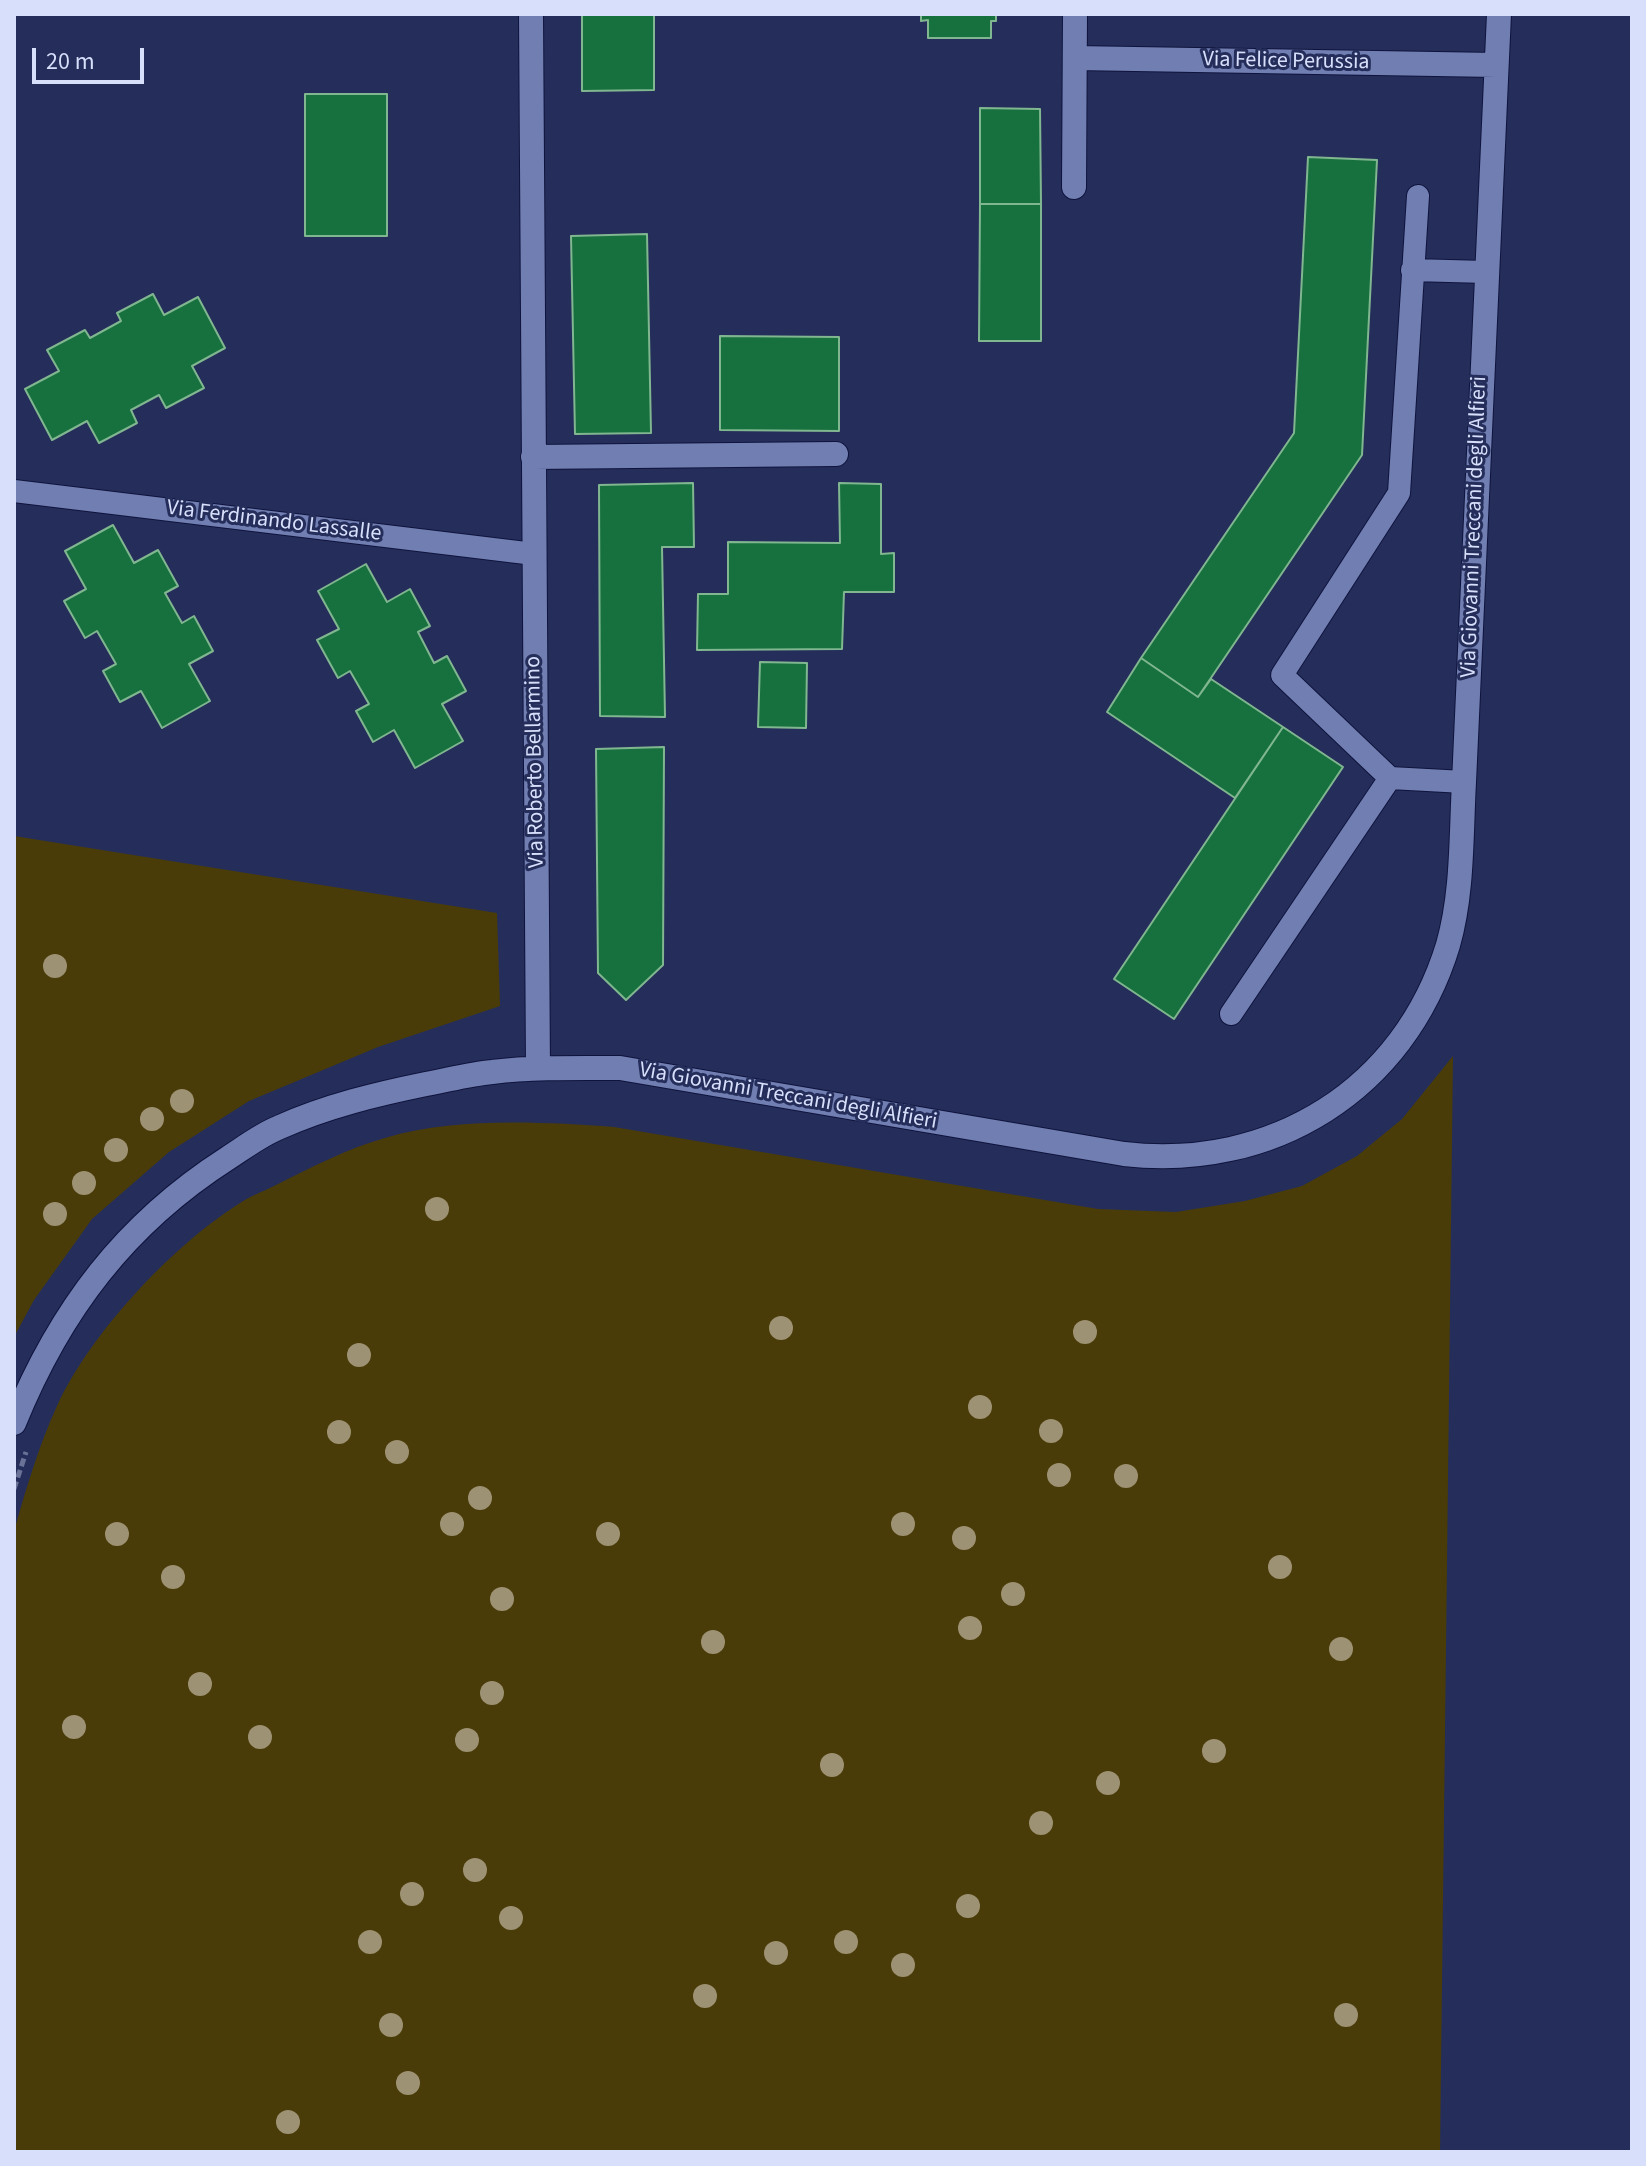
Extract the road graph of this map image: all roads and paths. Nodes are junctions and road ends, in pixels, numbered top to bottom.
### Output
1 (531, 14) edge
2 (1075, 14) edge
3 (1499, 14) edge
4 (1075, 58) junction
5 (1496, 65) junction
6 (1074, 187) dead end
7 (1418, 196) dead end
8 (1412, 270) junction
9 (1486, 272) junction
10 (836, 454) dead end
11 (533, 457) junction
12 (14, 491) edge
13 (534, 554) junction
14 (1390, 778) junction
15 (1464, 782) junction
16 (1231, 1014) dead end
17 (538, 1068) junction
18 (14, 1423) edge
19 (29, 1444) dead end
20 (14, 1489) edge

1 - 11 street, Via Roberto Bellarmino
2 - 4 street
3 - 5 street, Via Giovanni Treccani degli Alfieri
4 - 5 street, Via Felice Perussia
4 - 6 street
5 - 9 street, Via Giovanni Treccani degli Alfieri
7 - 8 lane
8 - 9 lane
8 - 14 lane
9 - 15 street, Via Giovanni Treccani degli Alfieri
10 - 11 street
11 - 13 street, Via Roberto Bellarmino
12 - 13 lane, Via Ferdinando Lassalle
13 - 17 street, Via Roberto Bellarmino
14 - 15 lane
14 - 16 lane
15 - 17 street, Via Giovanni Treccani degli Alfieri
17 - 18 street, Via Giovanni Treccani degli Alfieri
19 - 20 path

